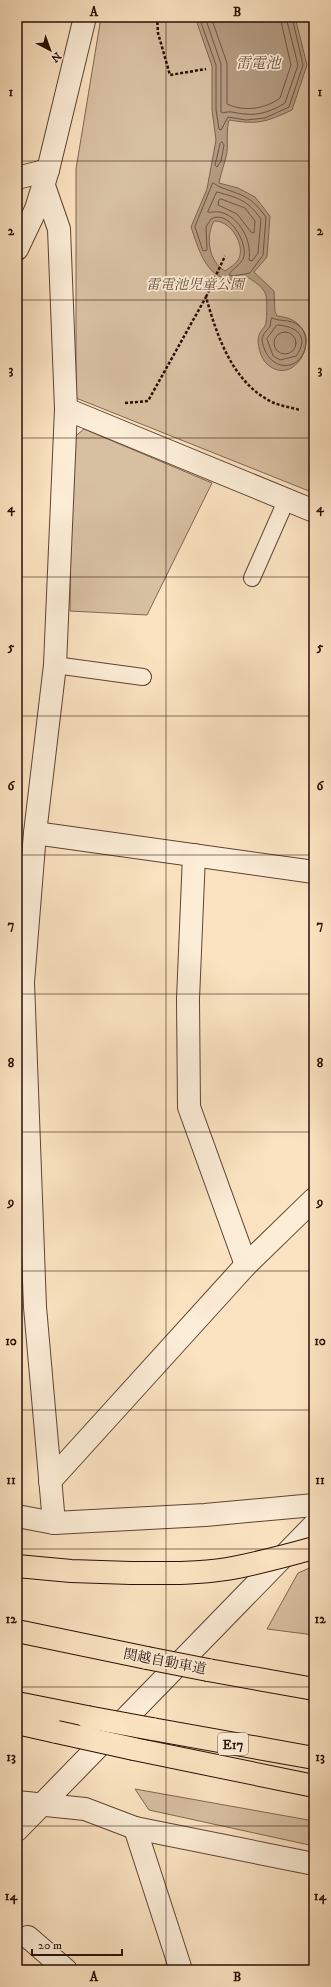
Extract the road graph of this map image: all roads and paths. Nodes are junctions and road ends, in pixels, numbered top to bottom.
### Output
1 (85, 17) edge
2 (157, 17) edge
3 (310, 17) edge
4 (314, 30) edge
5 (206, 69) dead end
6 (45, 177) junction
7 (17, 178) edge
8 (17, 249) edge
9 (225, 256) dead end
10 (206, 297) junction
11 (66, 409) junction
12 (300, 410) dead end
13 (102, 424) junction
14 (286, 501) junction
15 (314, 511) edge
16 (252, 578) dead end
17 (55, 665) junction
18 (143, 677) dead end
19 (35, 833) junction
20 (194, 855) junction
21 (314, 872) edge
22 (23, 1133) edge
23 (314, 1199) edge
24 (246, 1265) junction
25 (17, 1293) edge
26 (35, 1307) junction
27 (50, 1481) junction
28 (314, 1505) edge
29 (17, 1516) edge
30 (54, 1523) junction
31 (314, 1525) edge
32 (314, 1548) edge
33 (17, 1566) edge
34 (17, 1631) edge
35 (314, 1689) edge
36 (17, 1703) edge
37 (17, 1723) edge
38 (314, 1758) edge
39 (314, 1786) edge
40 (17, 1802) edge
41 (42, 1805) junction
42 (135, 1828) junction
43 (17, 1830) edge
44 (314, 1864) edge
45 (28, 1937) dead end
46 (66, 1970) edge
47 (181, 1970) edge

1 - 6 street
2 - 5 path
3 - 4 path
6 - 7 street
6 - 8 street
6 - 11 street
9 - 10 path
10 - 12 path
10 - 13 path
11 - 13 street
11 - 17 street
13 - 14 street
14 - 15 street
14 - 16 lane
17 - 18 lane
17 - 19 street
19 - 20 street
19 - 22 street
20 - 21 street
20 - 24 street
22 - 26 street
23 - 24 street
24 - 27 street
25 - 26 street
26 - 27 street
27 - 30 street
28 - 30 street
29 - 30 street
31 - 41 street
32 - 33 highway, bridge
34 - 35 highway, 関越自動車道, bridge
36 - 38 highway, E17, bridge
37 - 39 highway, bridge
40 - 41 street
41 - 42 street
41 - 43 street
42 - 44 street
42 - 47 street
45 - 46 street

